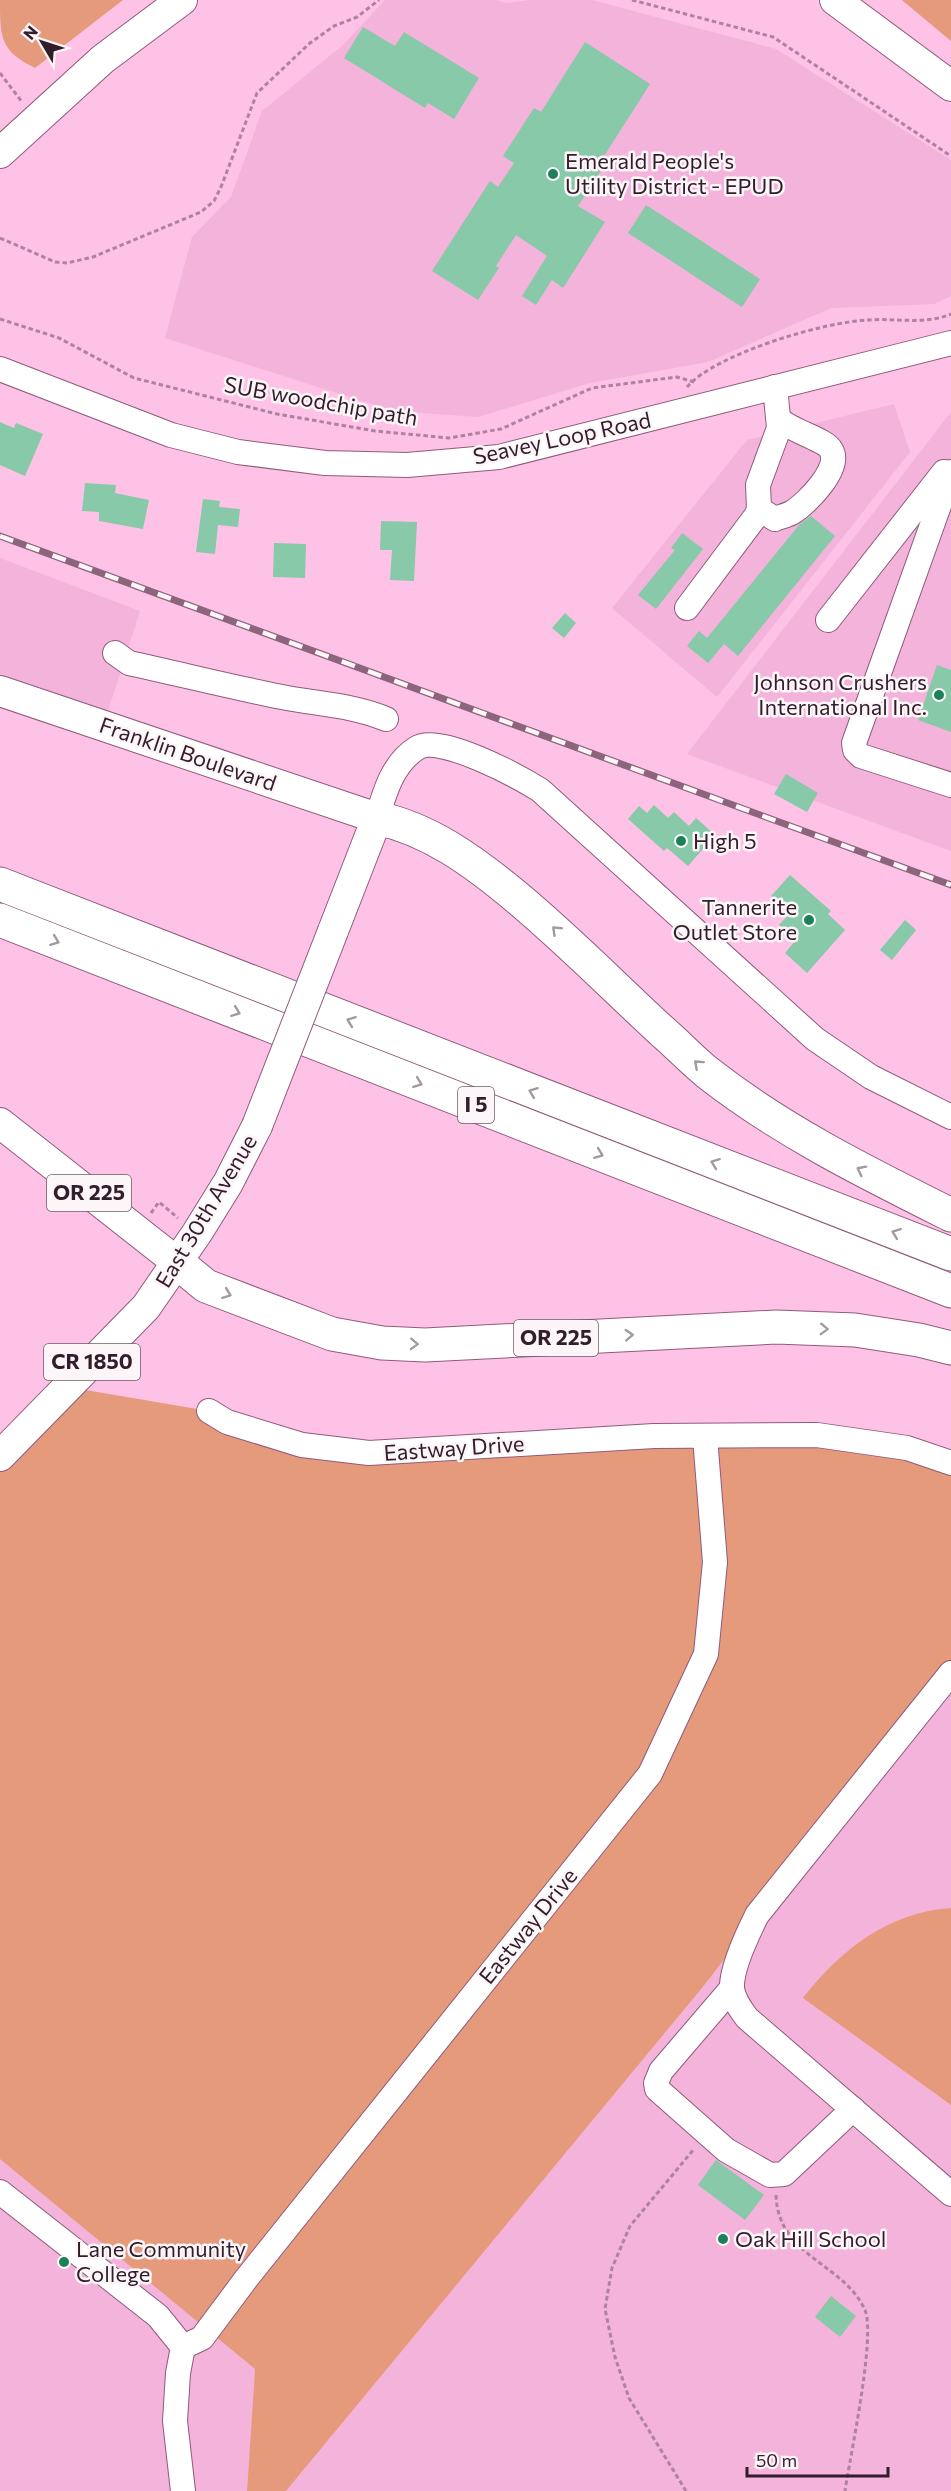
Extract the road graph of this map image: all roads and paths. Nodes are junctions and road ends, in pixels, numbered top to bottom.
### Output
1 (182, 0) edge
2 (379, 0) edge
3 (632, 0) edge
4 (835, 0) edge
5 (0, 73) edge
6 (951, 86) edge
7 (36, 121) junction
8 (0, 153) edge
9 (951, 156) edge
10 (0, 237) edge
11 (951, 314) edge
12 (0, 319) edge
13 (951, 343) edge
14 (0, 369) edge
15 (776, 387) junction
16 (780, 420) junction
17 (951, 463) edge
18 (951, 472) edge
19 (759, 509) junction
20 (687, 608) dead end
21 (828, 620) dead end
22 (115, 653) dead end
23 (0, 691) edge
24 (386, 719) dead end
25 (951, 785) edge
26 (377, 818) junction
27 (0, 884) edge
28 (0, 920) edge
29 (951, 1117) edge
30 (0, 1123) edge
31 (951, 1215) edge
32 (951, 1254) edge
33 (178, 1263) junction
34 (951, 1291) edge
35 (951, 1348) edge
36 (209, 1411) dead end
37 (705, 1437) junction
38 (0, 1456) edge
39 (951, 1464) edge
40 (951, 1673) edge
41 (732, 1988) junction
42 (853, 2109) junction
43 (706, 2134) junction
44 (777, 2174) junction
45 (0, 2192) edge
46 (951, 2194) edge
47 (183, 2347) junction
48 (183, 2491) edge
49 (686, 2491) edge
50 (845, 2491) edge

1 - 7 main road
2 - 10 path
3 - 9 path
4 - 6 main road
5 - 7 path
7 - 8 main road
11 - 12 path, SUB woodchip path
13 - 15 street, Seavey Loop Road
14 - 15 street, Seavey Loop Road
15 - 16 street
16 - 19 street
16 - 19 street
17 - 21 street
18 - 25 street
19 - 20 street
22 - 24 street
23 - 26 main road, Franklin Boulevard
26 - 29 street
31 -> 26 highway
26 - 33 main road, East 30th Avenue, bridge
32 -> 27 highway, I 5
28 -> 34 highway, I 5
30 - 33 main road, OR 225
33 -> 35 highway, OR 225
33 - 38 main road, East 30th Avenue / CR 1850
36 - 37 street, Eastway Drive
37 - 39 street, Eastway Drive
37 - 47 street, Eastway Drive
40 - 41 street
41 - 42 street
41 - 43 street
42 - 44 street
42 - 46 street
43 - 44 street
43 - 49 path
44 - 50 path
45 - 47 street
47 - 48 street

